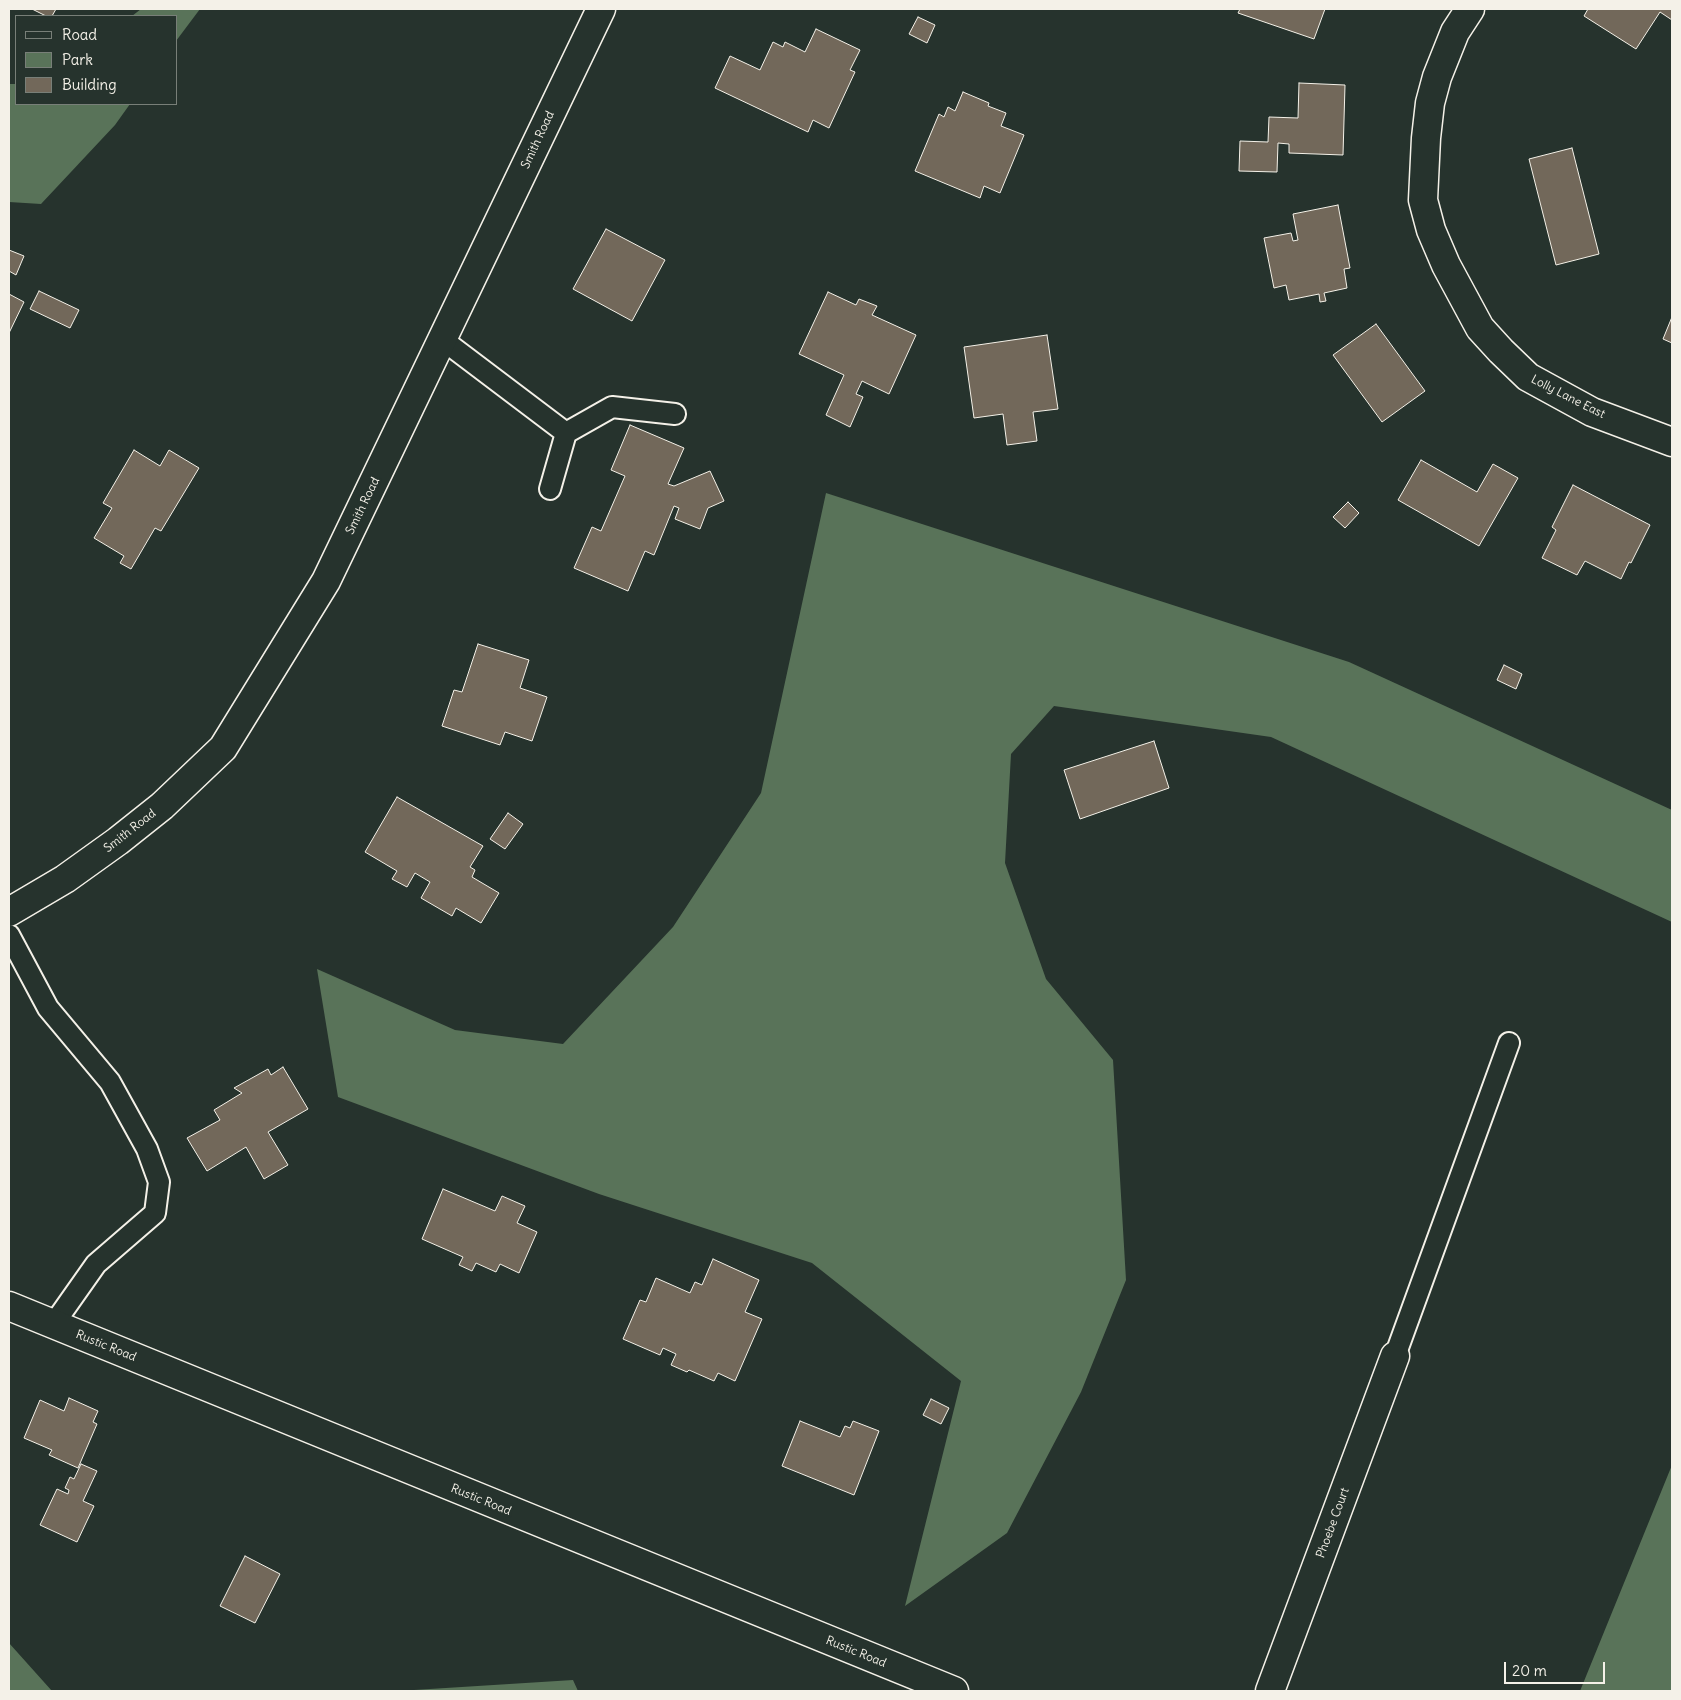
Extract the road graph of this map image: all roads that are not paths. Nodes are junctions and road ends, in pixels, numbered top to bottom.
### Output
1 (601, 9) edge
2 (1470, 9) edge
3 (443, 340) junction
4 (675, 414) dead end
5 (566, 433) junction
6 (1672, 442) edge
7 (550, 489) dead end
8 (9, 912) edge
9 (9, 935) edge
10 (1509, 1043) dead end
11 (9, 1306) edge
12 (53, 1325) junction
13 (1396, 1356) joint
14 (954, 1691) edge
15 (1270, 1691) edge

1 - 3 street, Smith Road
2 - 6 street, Lolly Lane East
3 - 5 lane
3 - 8 street, Smith Road
4 - 5 lane
5 - 7 lane
9 - 12 lane
10 - 13 lane
11 - 12 street, Rustic Road
12 - 14 street, Rustic Road
13 - 15 street, Phoebe Court

